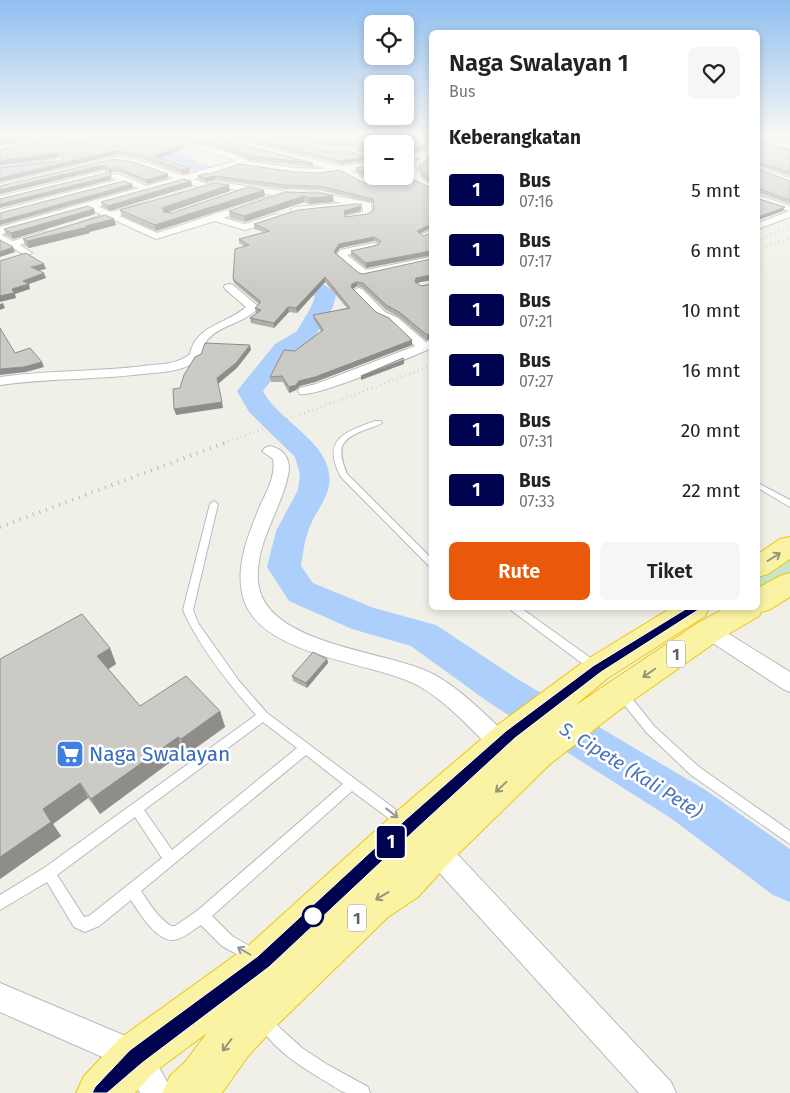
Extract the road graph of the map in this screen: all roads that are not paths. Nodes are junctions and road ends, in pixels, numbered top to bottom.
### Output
1 (43, 187) edge
2 (98, 187) edge
3 (144, 187) edge
4 (157, 187) edge
5 (207, 187) edge
6 (236, 187) edge
7 (150, 189) junction
8 (248, 189) junction
9 (190, 192) edge
10 (302, 193) edge
11 (231, 195) edge
12 (2, 197) edge
13 (334, 198) junction
14 (760, 199) edge
15 (354, 203) junction
16 (151, 205) edge
17 (26, 206) junction
18 (90, 206) junction
19 (790, 209) edge
20 (295, 210) junction
21 (0, 213) edge
22 (790, 214) edge
23 (108, 216) junction
24 (49, 217) junction
25 (178, 218) edge
26 (215, 218) junction
27 (349, 218) edge
28 (195, 224) junction
29 (760, 225) edge
30 (74, 226) edge
31 (0, 231) edge
32 (57, 231) edge
33 (0, 237) edge
34 (12, 244) junction
35 (374, 246) edge
36 (16, 257) edge
37 (429, 260) edge
38 (228, 287) dead end
39 (358, 291) edge
40 (427, 345) edge
41 (0, 381) edge
42 (305, 391) dead end
43 (378, 423) dead end
44 (270, 451) dead end
45 (760, 486) edge
46 (214, 504) dead end
47 (790, 504) edge
48 (790, 546) edge
49 (429, 561) edge
50 (760, 566) edge
51 (790, 583) edge
52 (760, 601) edge
53 (517, 610) edge
54 (740, 610) edge
55 (702, 619) edge
56 (790, 683) edge
57 (602, 686) junction
58 (263, 716) junction
59 (516, 744) junction
60 (305, 748) junction
61 (351, 784) junction
62 (137, 810) junction
63 (422, 837) junction
64 (790, 838) edge
65 (170, 859) junction
66 (49, 873) junction
67 (133, 890) junction
68 (0, 903) edge
69 (202, 916) junction
70 (260, 986) junction
71 (0, 997) edge
72 (136, 1056) junction
73 (199, 1088) edge
74 (101, 1093) edge
75 (157, 1093) edge
76 (362, 1093) edge
77 (660, 1093) edge

1 - 12 street
2 - 17 street
3 - 7 street
4 - 7 street
5 - 9 street
6 - 8 street
7 - 18 street
8 - 11 street
8 - 26 street
10 - 13 street
12 - 17 street
13 - 15 street
13 - 20 street
14 - 19 street
15 - 20 street
15 - 27 street
16 - 23 street
17 - 21 street
17 - 24 street
18 - 23 street
18 - 24 street
20 - 26 street
22 - 29 street
23 - 28 street
23 - 30 street
24 - 31 street
25 - 28 street
26 - 28 street
32 - 34 street
33 - 34 street
34 - 36 street
35 - 37 street
38 - 41 street
39 - 40 street
40 - 42 street
43 - 49 lane
44 - 59 street
45 - 47 lane
46 - 58 lane
50 -> 48 highway
51 - 52 highway
53 - 57 lane
54 - 55 highway, 1
55 - 56 street
55 - 57 highway, 1
57 - 59 highway, 1
57 - 64 lane
58 - 60 lane
58 - 62 lane
59 - 63 highway, 1
60 - 61 lane
60 - 65 lane
61 -> 63 lane
61 - 69 lane
62 - 65 lane
62 - 66 lane
63 - 70 highway, 1
63 - 77 street
65 - 67 lane
66 - 67 lane
66 - 68 lane
67 - 69 lane
70 -> 69 lane
70 - 72 highway, 1
70 -> 73 highway, 1
70 - 76 lane
71 - 72 street
72 - 74 highway, 1
72 - 75 street

